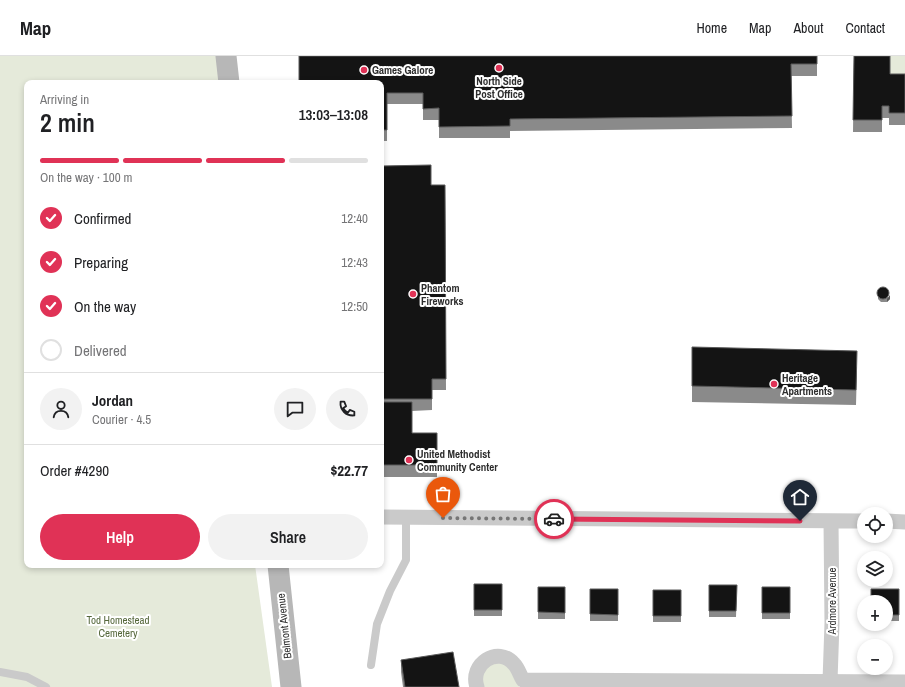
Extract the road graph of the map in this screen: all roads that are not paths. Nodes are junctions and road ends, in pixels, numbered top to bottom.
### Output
1 (226, 56) edge
2 (229, 80) edge
3 (384, 517) edge
4 (406, 518) junction
5 (832, 521) junction
6 (857, 521) edge
7 (893, 522) edge
8 (905, 522) edge
9 (278, 568) edge
10 (371, 665) dead end
11 (0, 672) edge
12 (830, 681) junction
13 (905, 682) edge
14 (521, 684) edge
15 (46, 687) edge
16 (291, 687) edge
17 (477, 687) edge

1 - 2 main road
3 - 4 street
4 - 5 street
4 - 10 lane
5 - 6 street
5 - 12 street, Ardmore Avenue
7 - 8 street
9 - 16 main road, Belmont Avenue
11 - 15 lane
12 - 13 street
12 - 14 street
14 - 17 street

